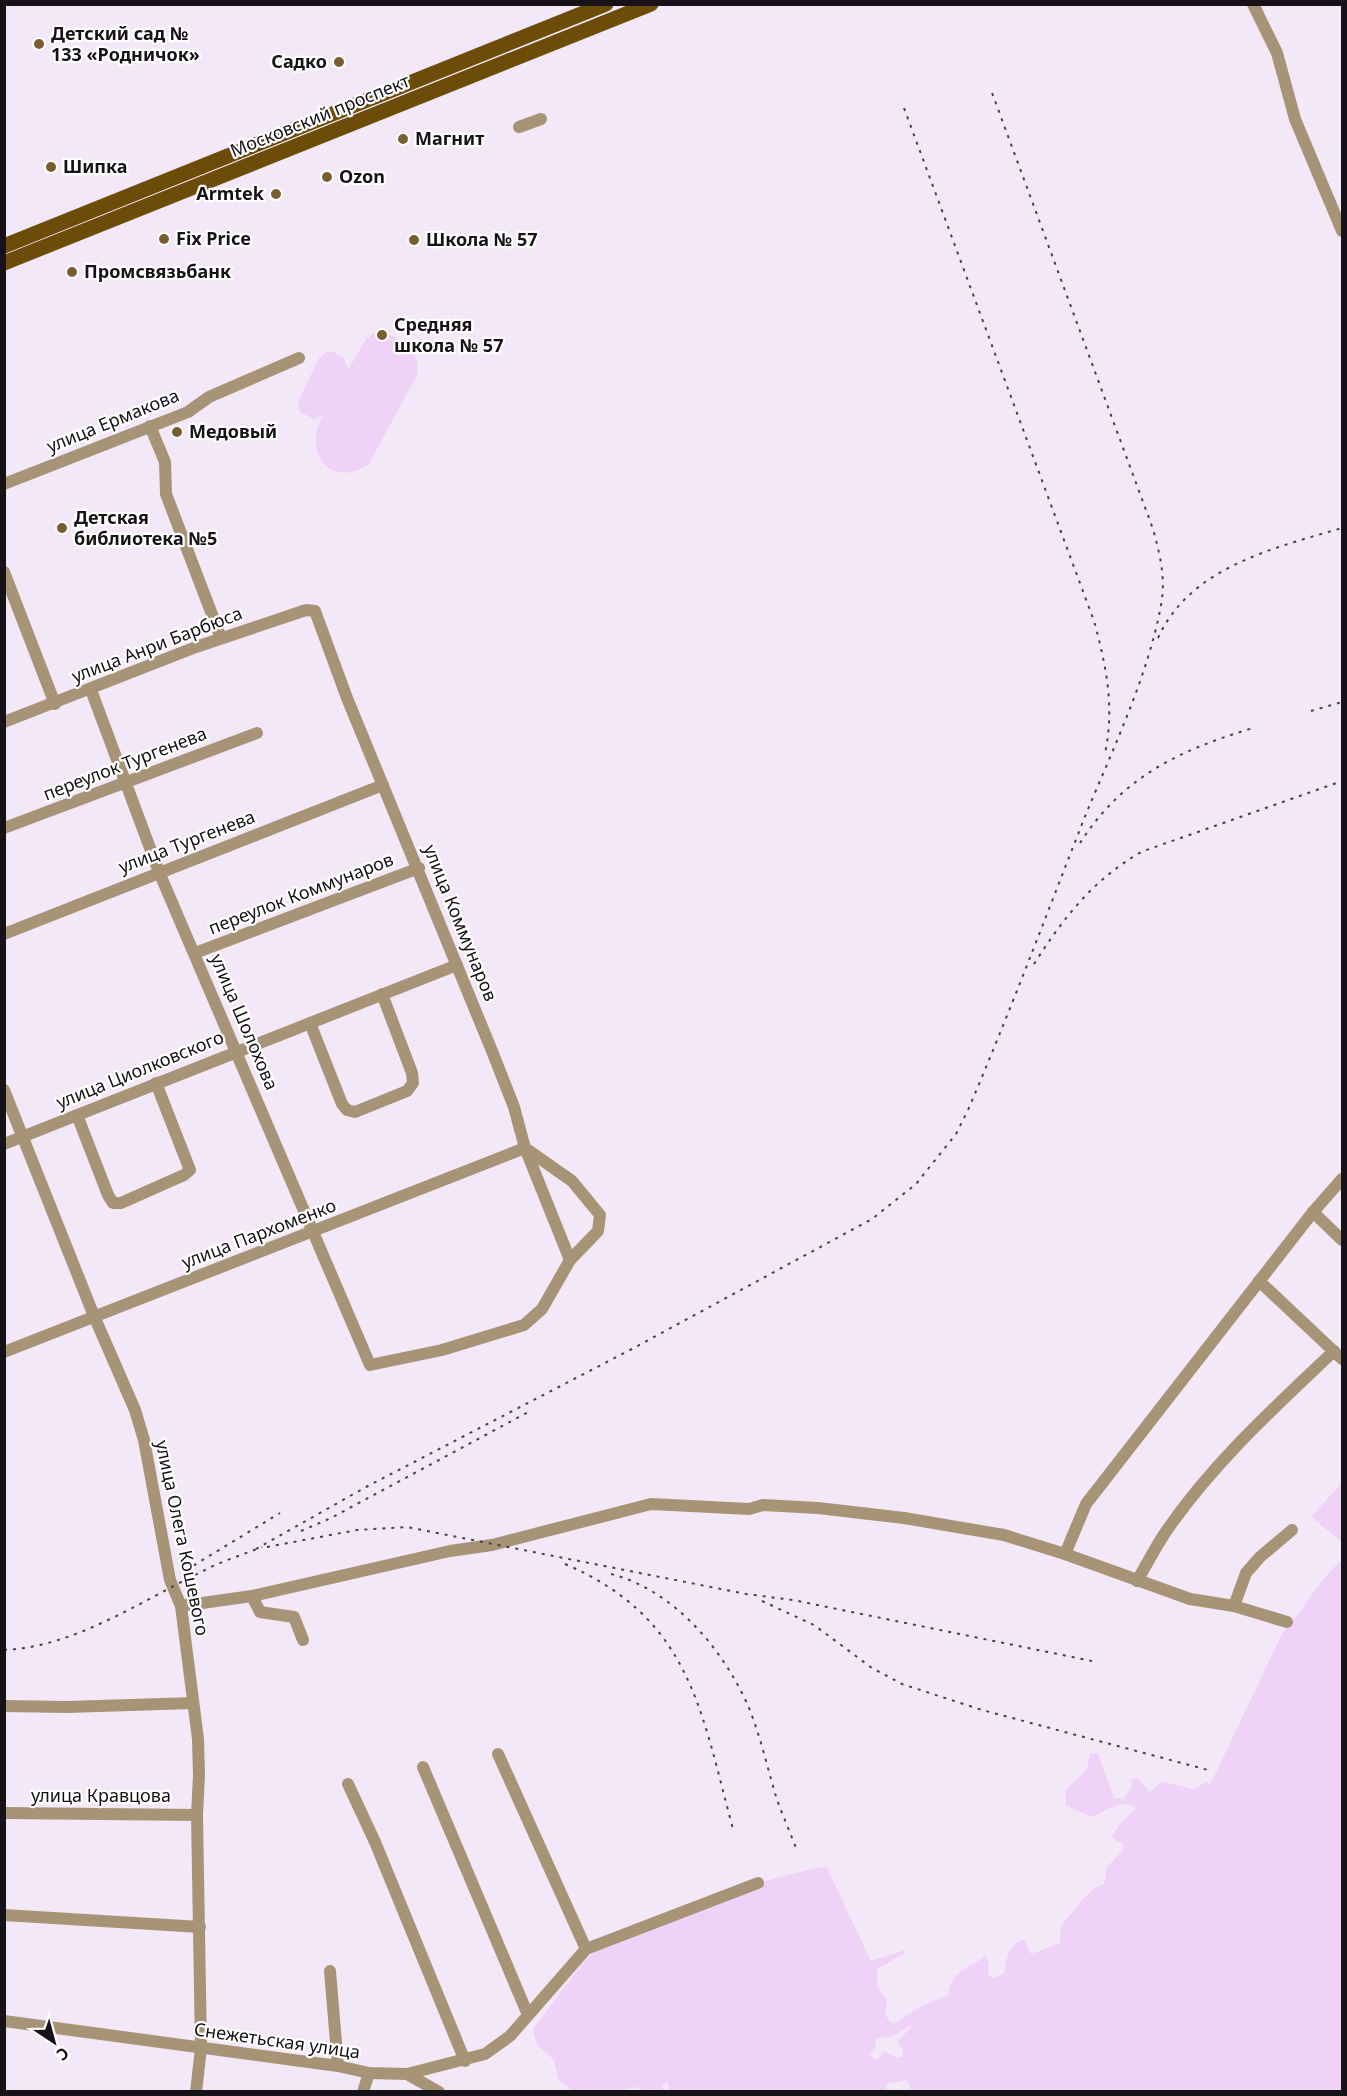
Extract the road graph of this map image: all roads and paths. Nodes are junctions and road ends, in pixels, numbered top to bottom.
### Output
1 (606, 4) edge
2 (651, 4) edge
3 (1253, 4) edge
4 (522, 38) junction
5 (528, 53) junction
6 (541, 119) dead end
7 (519, 127) dead end
8 (1341, 223) edge
9 (4, 246) edge
10 (4, 263) edge
11 (299, 358) dead end
12 (150, 426) junction
13 (4, 484) edge
14 (4, 572) edge
15 (318, 620) joint
16 (221, 638) junction
17 (91, 690) junction
18 (55, 704) junction
19 (4, 722) edge
20 (257, 733) dead end
21 (126, 784) junction
22 (383, 785) junction
23 (4, 828) edge
24 (419, 868) junction
25 (159, 872) junction
26 (4, 934) edge
27 (195, 953) junction
28 (457, 964) junction
29 (382, 994) junction
30 (310, 1023) junction
31 (236, 1051) junction
32 (156, 1083) junction
33 (4, 1090) edge
34 (77, 1115) junction
35 (22, 1137) junction
36 (4, 1144) edge
37 (525, 1148) junction
38 (1342, 1179) edge
39 (1313, 1212) junction
40 (313, 1233) junction
41 (1342, 1240) edge
42 (570, 1260) junction
43 (1259, 1281) junction
44 (94, 1316) junction
45 (4, 1352) edge
46 (1338, 1355) edge
47 (1293, 1530) dead end
48 (1065, 1554) junction
49 (1137, 1581) junction
50 (252, 1596) junction
51 (181, 1606) junction
52 (1234, 1606) junction
53 (1287, 1622) dead end
54 (303, 1640) dead end
55 (193, 1703) junction
56 (4, 1706) edge
57 (498, 1754) dead end
58 (423, 1767) dead end
59 (348, 1784) dead end
60 (4, 1813) edge
61 (197, 1815) junction
62 (758, 1883) dead end
63 (4, 1915) edge
64 (200, 1927) junction
65 (586, 1949) junction
66 (330, 1971) dead end
67 (528, 2015) junction
68 (4, 2021) edge
69 (201, 2048) junction
70 (465, 2061) junction
71 (338, 2066) junction
72 (369, 2073) junction
73 (407, 2074) junction
74 (196, 2091) edge
75 (363, 2091) edge
76 (439, 2091) edge

1 - 4 main road, Московский проспект
2 - 5 main road, Московский проспект
3 - 8 street
4 - 5 main road
4 - 9 main road, Московский проспект
5 - 10 main road, Московский проспект
6 - 7 street
11 - 12 street, улица Ермакова
12 - 13 street, улица Ермакова
12 - 16 street
14 - 18 street
15 - 16 street, улица Анри Барбюса
15 - 22 street, улица Коммунаров
16 - 17 street, улица Анри Барбюса
17 - 18 street, улица Анри Барбюса
17 - 21 street, улица Шолохова
18 - 19 street, улица Анри Барбюса
20 - 21 street, переулок Тургенева
21 - 23 street, переулок Тургенева
21 - 25 street, улица Шолохова
22 - 24 street, улица Коммунаров
22 - 25 street, улица Тургенева
24 - 27 street, переулок Коммунаров
24 - 28 street, улица Коммунаров
25 - 26 street, улица Тургенева
25 - 27 street, улица Шолохова
27 - 31 street, улица Шолохова
28 - 29 street, улица Циолковского
28 - 37 street, улица Коммунаров
29 - 30 street, улица Циолковского
29 - 30 street
30 - 31 street, улица Циолковского
31 - 32 street, улица Циолковского
31 - 40 street, улица Шолохова
32 - 34 street, улица Циолковского
32 - 34 street
33 - 35 street, улица Олега Кошевого
34 - 35 street, улица Циолковского
35 - 36 street, улица Циолковского
35 - 44 street, улица Олега Кошевого
37 - 40 street, улица Пархоменко
37 - 42 street, улица Коммунаров
37 - 42 street
38 - 39 street
39 - 41 street
39 - 43 street
40 - 42 street, улица Шолохова
40 - 44 street, улица Пархоменко
43 - 46 street
43 - 48 street
44 - 45 street, улица Пархоменко
44 - 51 street, улица Олега Кошевого
46 - 49 street
47 - 52 street
48 - 49 street
48 - 50 street
49 - 52 street
50 - 51 street
50 - 54 street
51 - 55 street, улица Олега Кошевого
52 - 53 street
55 - 56 street
55 - 61 street, улица Олега Кошевого
57 - 65 street
58 - 67 street
59 - 70 street
60 - 61 street, улица Кравцова
61 - 64 street, улица Олега Кошевого
62 - 65 street, Снежетьская улица
63 - 64 street
64 - 69 street, улица Олега Кошевого
65 - 67 street, Снежетьская улица
66 - 71 street
67 - 70 street, Снежетьская улица
68 - 69 street, Снежетьская улица
69 - 71 street, Снежетьская улица
69 - 74 street, улица Олега Кошевого
70 - 73 street, Снежетьская улица
71 - 72 street, Снежетьская улица
72 - 73 street, Снежетьская улица
72 - 75 street
73 - 76 street

